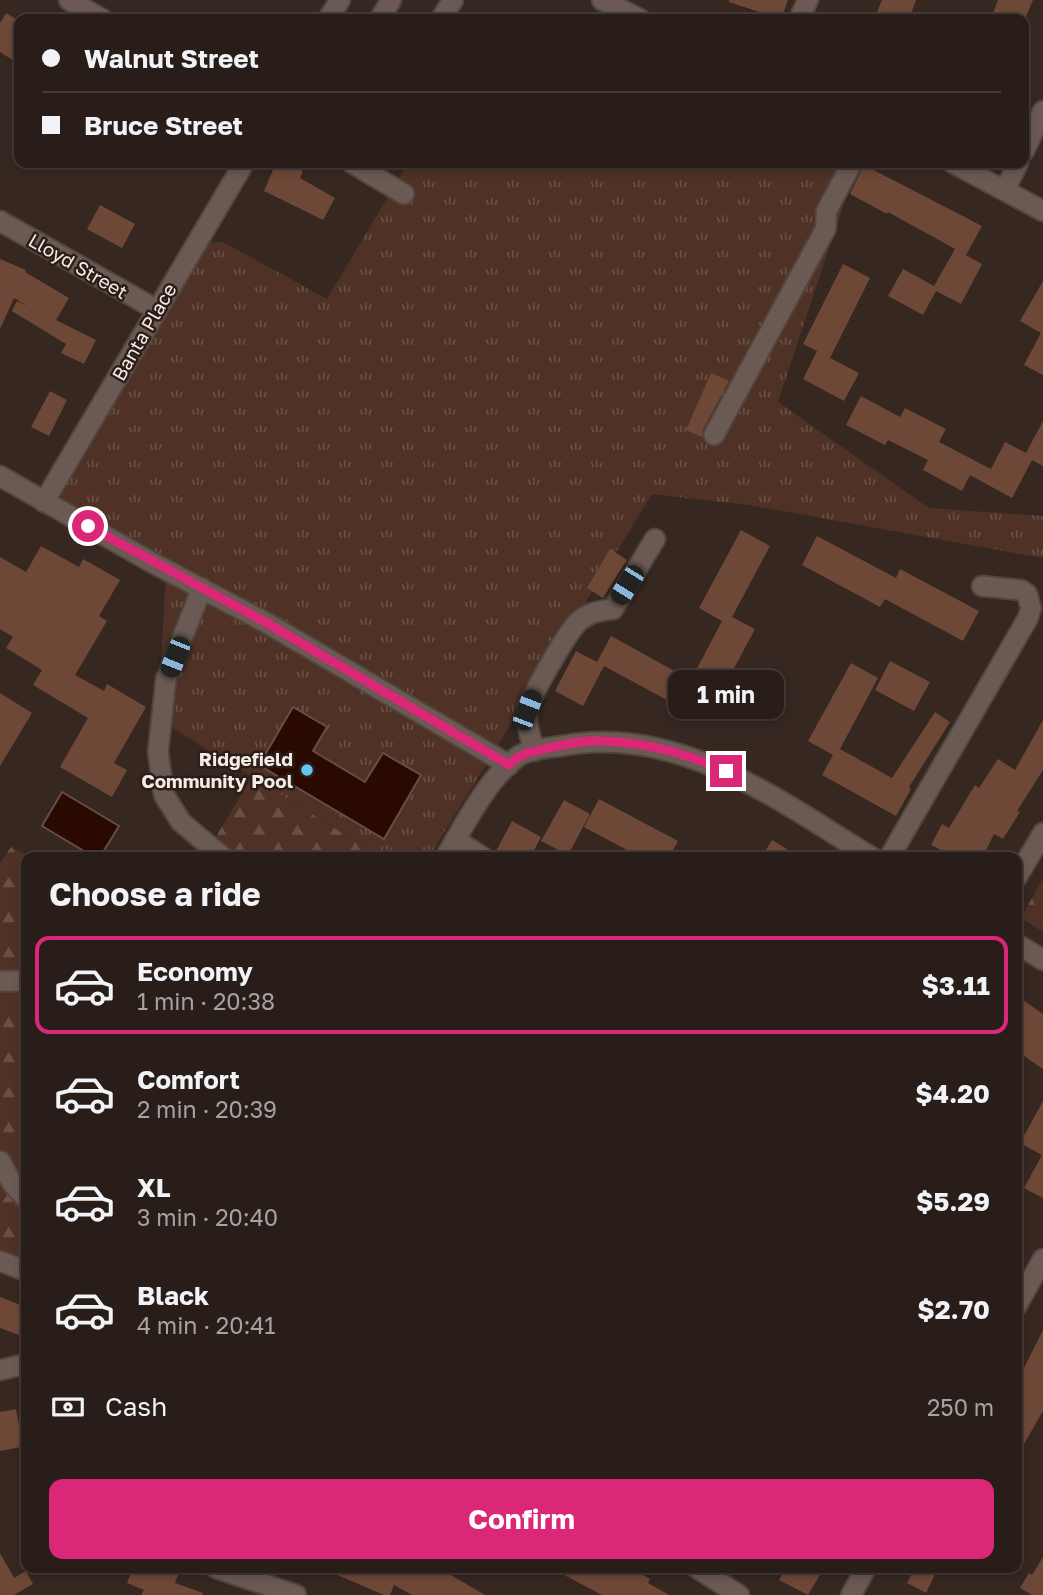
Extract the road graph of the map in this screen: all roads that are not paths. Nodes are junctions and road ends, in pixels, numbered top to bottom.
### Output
1 (69, 0) edge
2 (602, 0) edge
3 (93, 14) edge
4 (630, 14) edge
5 (1043, 111) edge
6 (1029, 140) edge
7 (241, 168) edge
8 (362, 168) edge
9 (849, 168) edge
10 (963, 168) edge
11 (1016, 168) edge
12 (1005, 190) junction
13 (404, 194) dead end
14 (1043, 211) edge
15 (0, 221) edge
16 (157, 310) junction
17 (714, 435) dead end
18 (0, 476) edge
19 (44, 502) junction
20 (655, 539) dead end
21 (982, 586) dead end
22 (202, 589) junction
23 (534, 751) junction
24 (509, 765) junction
25 (1043, 833) edge
26 (456, 840) junction
27 (217, 852) edge
28 (449, 852) edge
29 (475, 852) edge
30 (863, 852) edge
31 (892, 852) edge
32 (1022, 869) edge
33 (1022, 947) edge
34 (1043, 960) edge
35 (0, 981) edge
36 (21, 981) edge
37 (0, 1161) edge
38 (21, 1193) edge
39 (1043, 1259) edge
40 (0, 1261) edge
41 (21, 1268) edge
42 (1022, 1296) edge
43 (21, 1365) edge
44 (0, 1370) edge
45 (231, 1573) edge
46 (705, 1573) edge
47 (863, 1573) edge
48 (296, 1595) edge
49 (739, 1595) edge
50 (851, 1595) edge

1 - 3 street
2 - 4 street
5 - 6 street
7 - 16 street, Banta Place
8 - 13 street
9 - 17 street
10 - 12 street
11 - 12 street
12 - 14 street
15 - 16 street, Lloyd Street
16 - 19 street, Banta Place
18 - 19 street
19 - 22 street
20 - 23 street
21 - 31 street
22 - 24 street
22 - 27 street
23 - 24 street
23 - 30 street
24 - 26 street
25 - 32 street
26 - 28 street
26 - 29 street
33 - 34 street
35 - 36 street
37 - 38 street
39 - 42 street
40 - 41 street
43 - 44 street
45 - 48 street
46 - 49 street
47 - 50 street

